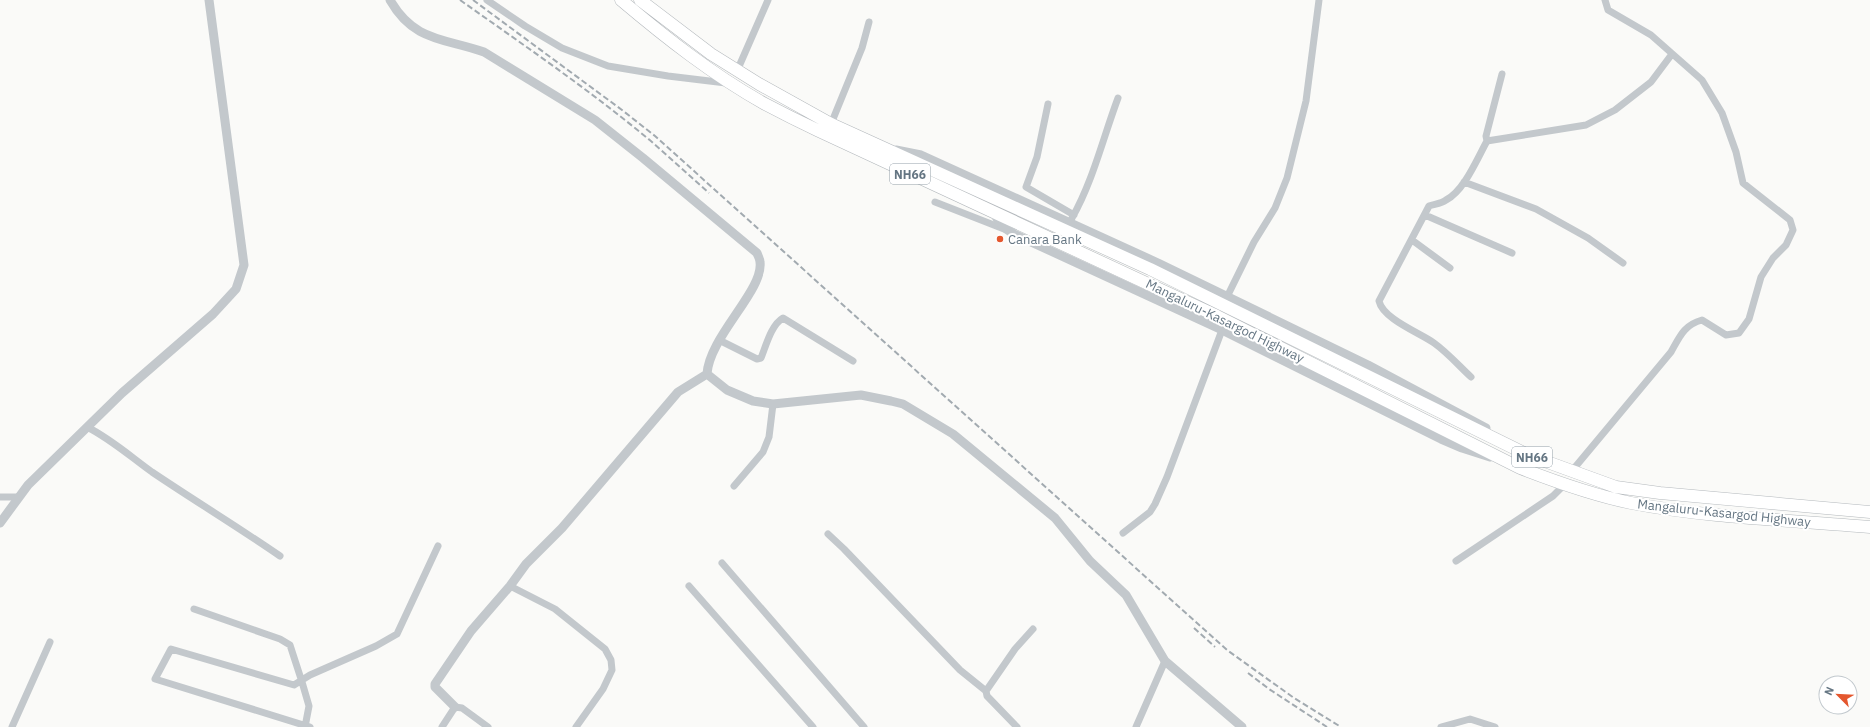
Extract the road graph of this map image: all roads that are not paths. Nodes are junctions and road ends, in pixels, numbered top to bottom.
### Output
1 (209, 0) edge
2 (390, 0) edge
3 (487, 0) edge
4 (621, 0) edge
5 (640, 0) edge
6 (768, 0) edge
7 (1319, 0) edge
8 (1605, 0) edge
9 (869, 22) dead end
10 (1672, 54) junction
11 (737, 70) junction
12 (1502, 74) dead end
13 (732, 84) junction
14 (1118, 98) dead end
15 (1048, 104) dead end
16 (831, 124) junction
17 (1487, 141) junction
18 (881, 146) junction
19 (1464, 182) junction
20 (935, 202) dead end
21 (994, 213) junction
22 (1074, 215) junction
23 (1425, 215) junction
24 (1069, 224) junction
25 (1005, 229) junction
26 (1412, 240) junction
27 (1512, 253) dead end
28 (1623, 264) dead end
29 (1450, 268) dead end
30 (1225, 300) junction
31 (1215, 321) junction
32 (1222, 330) junction
33 (719, 340) junction
34 (853, 361) dead end
35 (707, 374) junction
36 (1471, 377) dead end
37 (773, 404) junction
38 (87, 427) junction
39 (1502, 459) junction
40 (1571, 472) junction
41 (1564, 485) junction
42 (734, 486) dead end
43 (0, 497) edge
44 (19, 497) junction
45 (1870, 512) edge
46 (0, 523) edge
47 (1870, 527) edge
48 (1123, 533) dead end
49 (828, 534) dead end
50 (438, 546) dead end
51 (280, 556) dead end
52 (1456, 561) dead end
53 (722, 563) dead end
54 (510, 586) junction
55 (689, 586) dead end
56 (194, 609) dead end
57 (1033, 629) dead end
58 (50, 642) dead end
59 (1165, 660) junction
60 (302, 682) junction
61 (986, 691) junction
62 (454, 707) junction
63 (12, 727) edge
64 (307, 727) edge
65 (442, 727) edge
66 (488, 727) edge
67 (576, 727) edge
68 (813, 727) edge
69 (864, 727) edge
70 (1017, 727) edge
71 (1136, 727) edge
72 (1242, 727) edge
73 (1441, 727) edge
74 (1495, 727) edge

1 - 38 street
2 - 33 street
3 - 13 street
4 - 13 highway, Mangaluru-Kasargod Highway / NH66
5 - 11 highway, Mangaluru-Kasargod Highway / NH66
6 - 11 street
7 - 30 street
8 - 10 street
9 - 16 street
10 - 17 street
10 - 40 street
11 - 16 highway, Mangaluru-Kasargod Highway / NH66
12 - 17 street
13 - 21 highway, Mangaluru-Kasargod Highway / NH66
14 - 22 street
15 - 22 street
16 - 18 highway, Mangaluru-Kasargod Highway / NH66
17 - 19 street
18 - 24 street
18 - 30 highway, Mangaluru-Kasargod Highway / NH66
19 - 23 street
19 - 28 street
20 - 25 street
21 - 25 street
21 - 31 highway, Mangaluru-Kasargod Highway / NH66
22 - 24 street
23 - 26 street
23 - 27 street
24 - 30 street
25 - 31 street
26 - 29 street
26 - 36 street
30 - 31 street
30 - 40 highway, Mangaluru-Kasargod Highway / NH66
31 - 32 street
31 - 39 highway, Mangaluru-Kasargod Highway / NH66
32 - 39 street
32 - 48 street
33 - 34 street
33 - 35 street
35 - 37 street
35 - 54 street
37 - 42 street
37 - 59 street
38 - 44 street
38 - 51 street
39 - 41 highway, Mangaluru-Kasargod Highway / NH66
40 - 45 highway, Mangaluru-Kasargod Highway / NH66
41 - 47 highway, Mangaluru-Kasargod Highway / NH66
41 - 52 street
43 - 44 street
44 - 46 street
49 - 61 street
50 - 60 street
53 - 69 street
54 - 62 street
54 - 67 street
55 - 68 street
56 - 60 street
57 - 61 street
58 - 63 street
59 - 71 street
59 - 72 street
60 - 64 street
60 - 64 street
61 - 70 street
62 - 65 street
62 - 66 street
73 - 74 street

